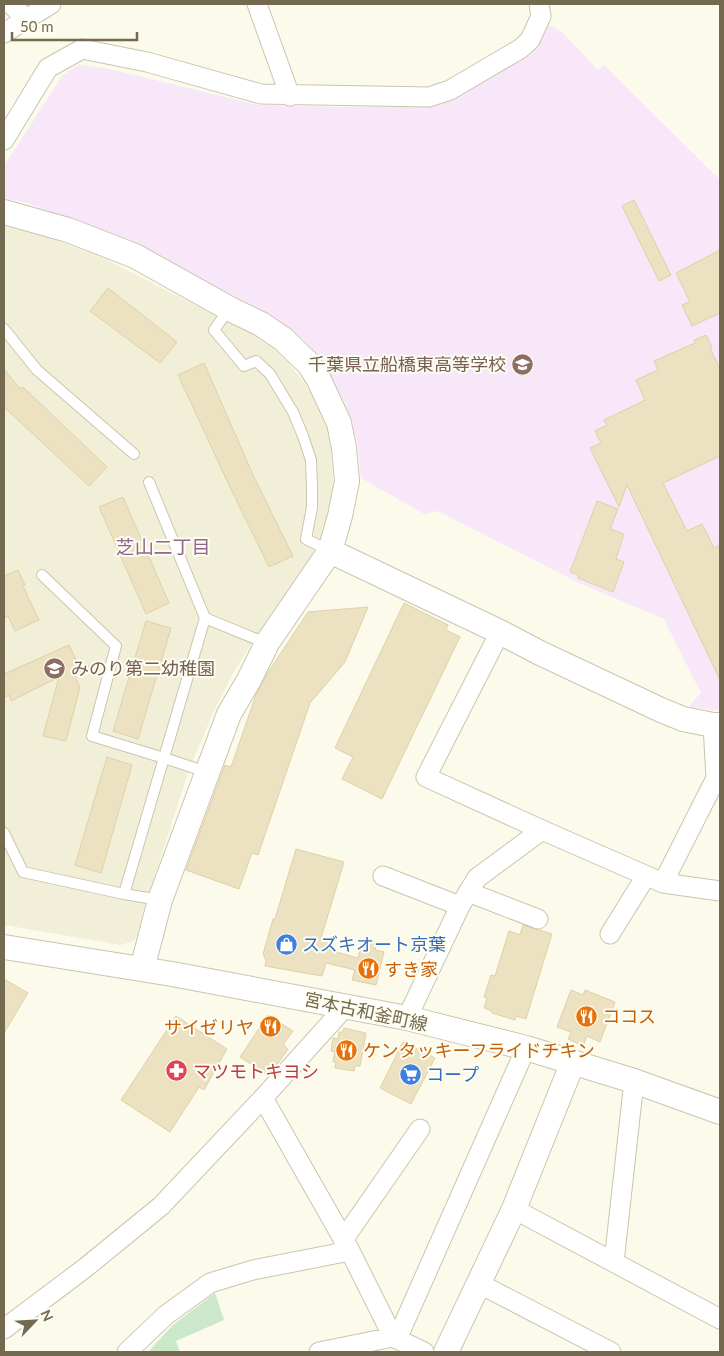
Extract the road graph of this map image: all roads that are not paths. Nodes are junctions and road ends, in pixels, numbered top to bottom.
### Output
1 (11, 4) edge
2 (50, 4) edge
3 (257, 4) edge
4 (540, 4) edge
5 (26, 19) junction
6 (4, 33) edge
7 (290, 96) junction
8 (4, 140) edge
9 (4, 212) edge
10 (230, 309) junction
11 (4, 329) edge
12 (134, 454) dead end
13 (149, 482) dead end
14 (330, 551) junction
15 (42, 575) dead end
16 (205, 618) junction
17 (500, 632) junction
18 (266, 643) junction
19 (716, 725) edge
20 (164, 758) junction
21 (207, 772) junction
22 (542, 830) junction
23 (4, 833) edge
24 (384, 876) dead end
25 (646, 876) junction
26 (663, 883) junction
27 (720, 891) edge
28 (124, 894) junction
29 (464, 899) junction
30 (160, 900) junction
31 (538, 919) dead end
32 (610, 934) dead end
33 (4, 947) edge
34 (142, 969) junction
35 (346, 1006) junction
36 (407, 1018) junction
37 (526, 1048) junction
38 (573, 1062) junction
39 (634, 1081) junction
40 (263, 1098) junction
41 (720, 1112) edge
42 (420, 1129) dead end
43 (514, 1209) junction
44 (347, 1246) junction
45 (614, 1262) junction
46 (478, 1283) junction
47 (720, 1319) edge
48 (4, 1329) edge
49 (395, 1338) junction
50 (342, 1350) edge
51 (128, 1352) edge
52 (318, 1352) edge
53 (424, 1352) edge
54 (446, 1352) edge
55 (611, 1352) edge

1 - 5 street
2 - 5 street
3 - 7 street
4 - 7 street
5 - 6 street
7 - 8 street
9 - 10 street
10 - 14 street
10 - 14 lane
11 - 12 lane
13 - 16 lane
14 - 17 street
14 - 18 street
15 - 20 lane
16 - 18 lane
16 - 20 lane
17 - 19 street
17 - 22 street
18 - 21 street
19 - 26 street
20 - 21 lane
20 - 28 lane
21 - 30 street
22 - 25 street
22 - 29 street
23 - 28 lane
24 - 29 street
25 - 26 street
25 - 32 street
26 - 27 street
28 - 30 lane
29 - 31 street
29 - 36 street
30 - 34 street
33 - 34 street, 宮本古和釜町線
34 - 35 street, 宮本古和釜町線
35 - 36 street, 宮本古和釜町線
35 - 40 street
36 - 37 street, 宮本古和釜町線
37 - 38 street, 宮本古和釜町線
37 - 49 street
38 - 39 street, 宮本古和釜町線
38 - 43 street
39 - 41 street, 宮本古和釜町線
39 - 45 street
40 - 44 street
40 - 48 street
42 - 44 street
43 - 45 street
43 - 46 street
44 - 49 street
44 - 51 street
45 - 47 street
46 - 54 street
46 - 55 street
49 - 50 street
49 - 53 street
50 - 52 street

